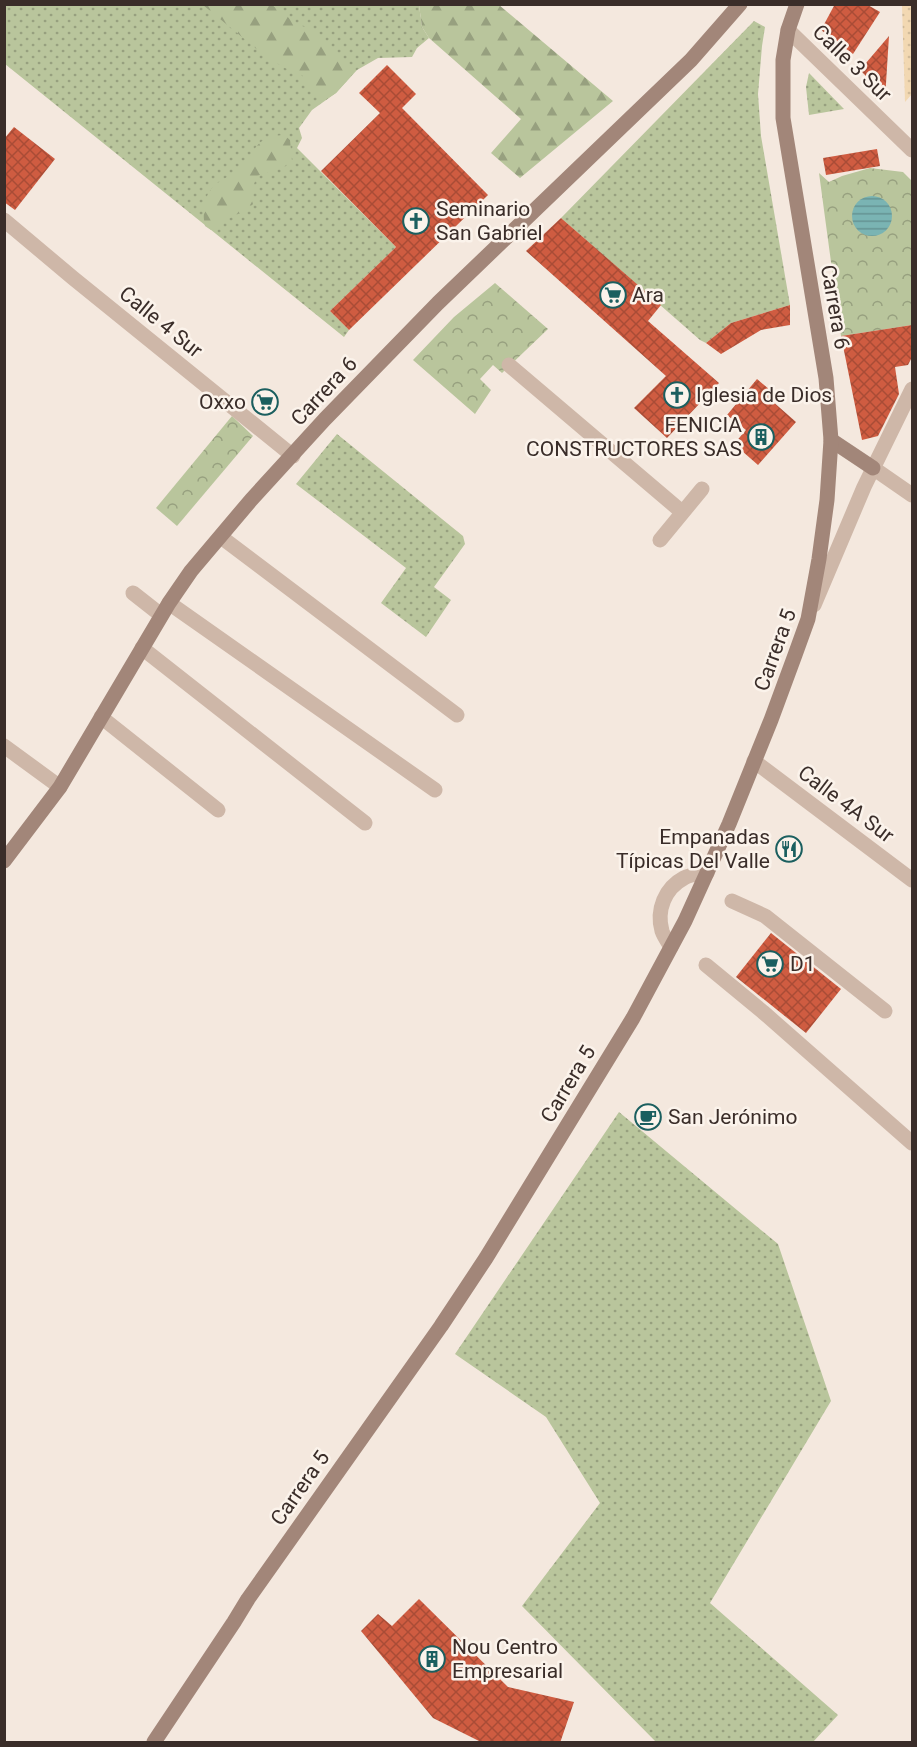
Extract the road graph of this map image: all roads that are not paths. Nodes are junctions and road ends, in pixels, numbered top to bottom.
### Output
1 (740, 4) edge
2 (794, 8) edge
3 (788, 30) junction
4 (912, 150) edge
5 (4, 220) edge
6 (509, 365) dead end
7 (912, 389) edge
8 (831, 440) junction
9 (293, 456) junction
10 (873, 468) junction
11 (702, 489) dead end
12 (912, 495) edge
13 (682, 512) junction
14 (221, 537) junction
15 (660, 540) dead end
16 (133, 593) dead end
17 (165, 609) junction
18 (808, 619) junction
19 (142, 648) junction
20 (457, 715) dead end
21 (101, 717) junction
22 (4, 746) edge
23 (754, 761) junction
24 (60, 786) junction
25 (435, 790) dead end
26 (218, 810) dead end
27 (365, 823) dead end
28 (4, 861) edge
29 (707, 873) junction
30 (912, 880) edge
31 (732, 902) dead end
32 (671, 947) junction
33 (706, 965) dead end
34 (885, 1011) dead end
35 (912, 1143) edge
36 (154, 1743) edge

1 - 9 main road, Carrera 6
2 - 3 main road, Carrera 6
3 - 4 street, Calle 3 Sur
3 - 8 main road, Carrera 6
5 - 9 street, Calle 4 Sur
6 - 13 street
7 - 10 street, Carrera 5
8 - 10 main road
8 - 18 main road, Carrera 6
9 - 14 main road, Carrera 6
10 - 12 street
10 - 18 street, Carrera 5
11 - 13 street
13 - 15 street
14 - 17 main road, Carrera 6
14 - 20 street
16 - 17 street
17 - 19 main road, Carrera 6
17 - 25 street
18 - 23 main road, Carrera 5
19 - 21 main road, Carrera 6
19 - 27 street
21 - 24 main road, Carrera 6
21 - 26 street
22 - 24 street
23 - 29 main road, Carrera 5
23 - 30 street, Calle 4A Sur
24 - 28 main road, Carrera 6
29 - 32 main road, Carrera 5
29 - 32 street
31 - 34 street
32 - 36 main road, Carrera 5
33 - 35 street

